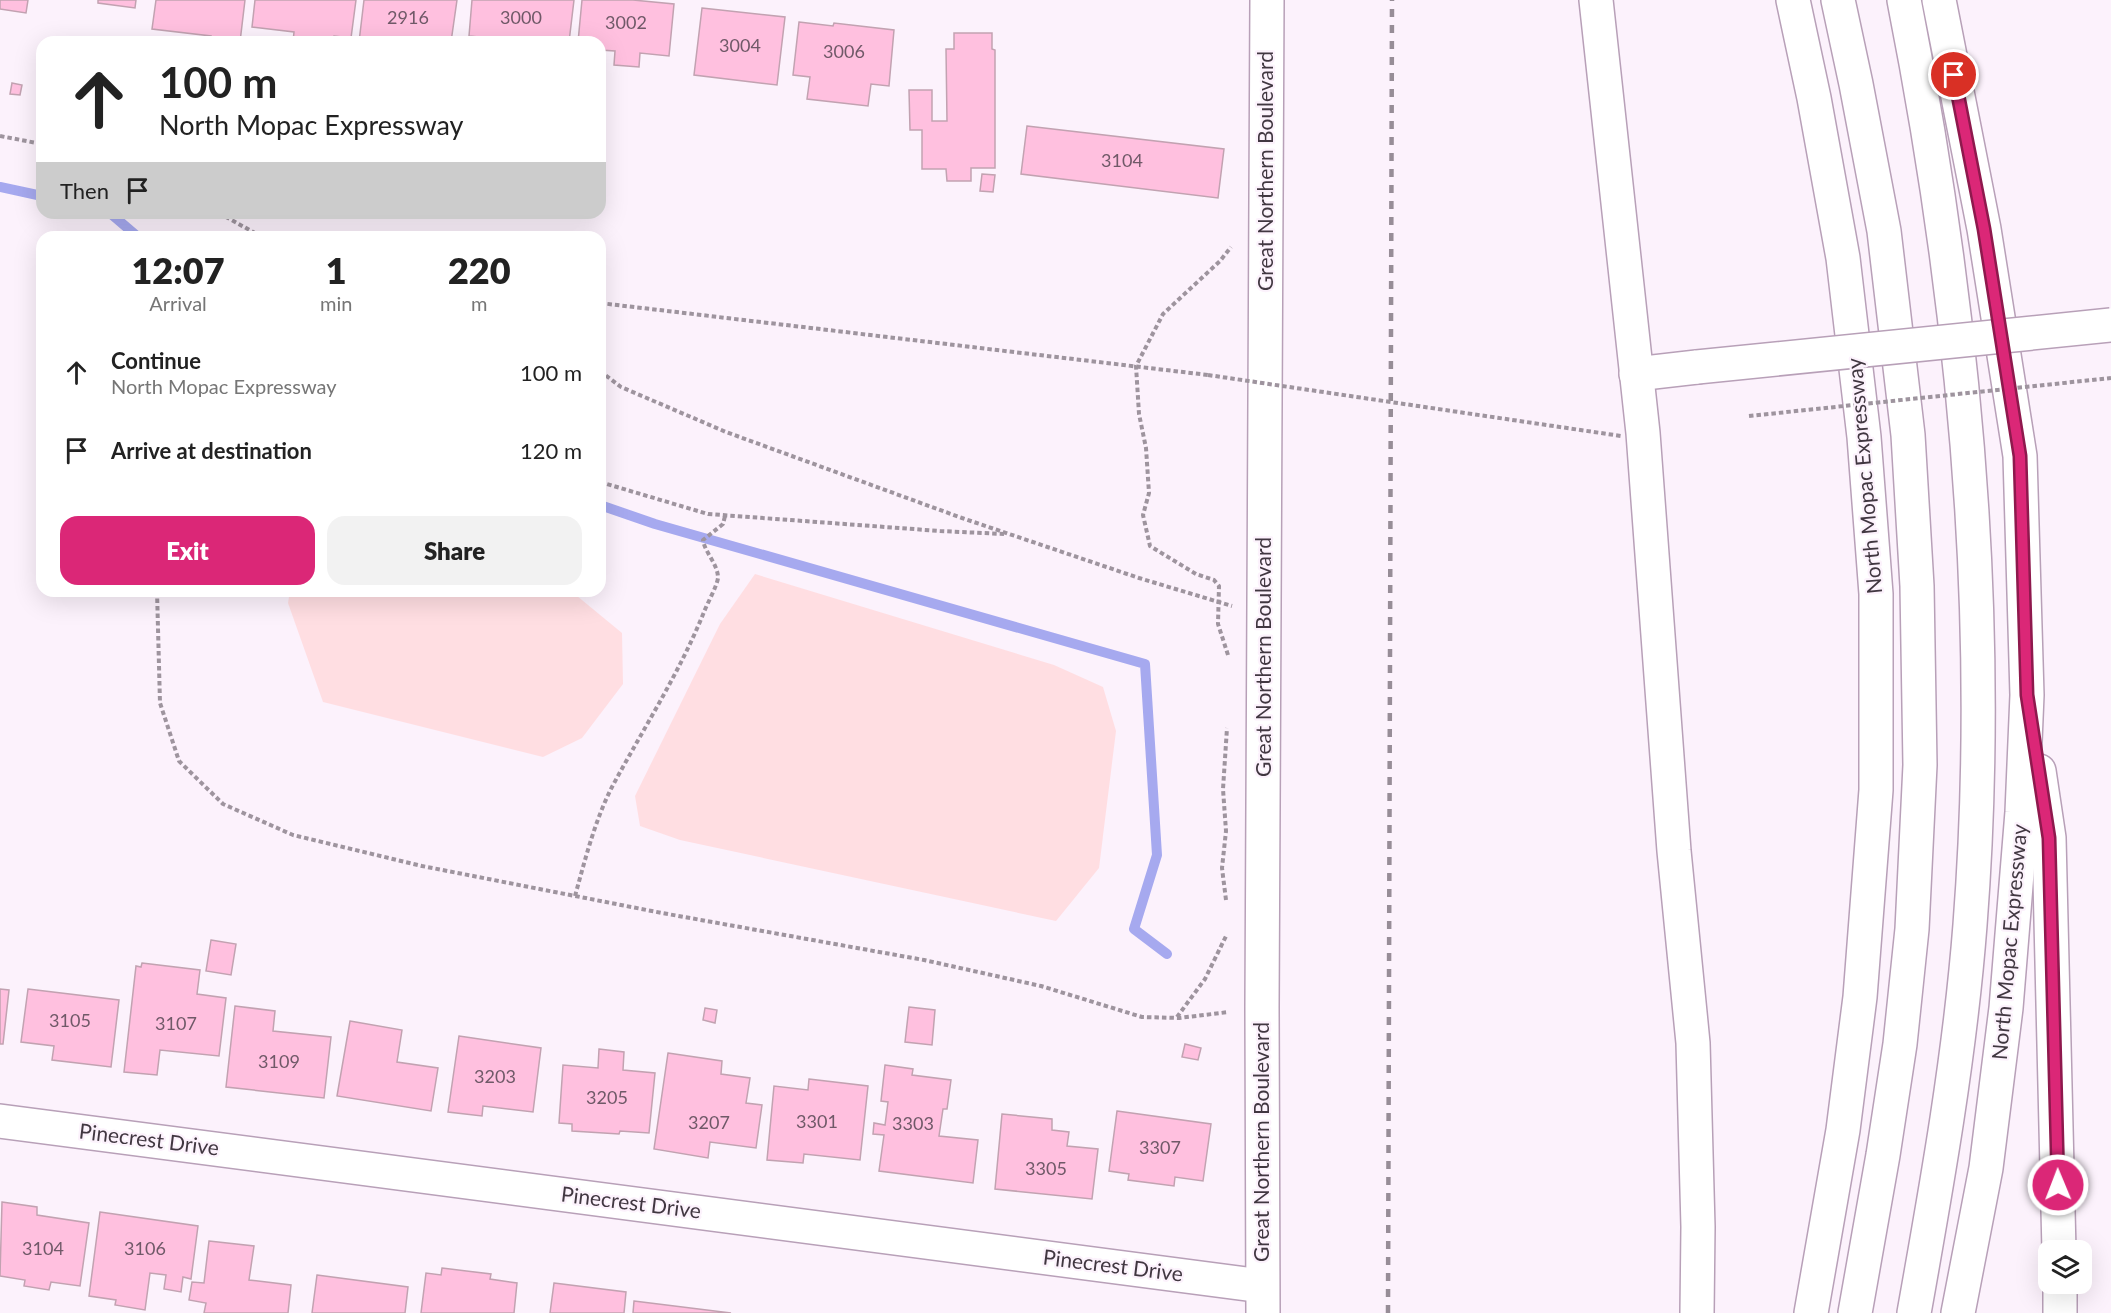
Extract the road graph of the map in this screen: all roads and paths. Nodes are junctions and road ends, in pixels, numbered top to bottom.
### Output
1 (1267, 0) edge
2 (1596, 0) edge
3 (1793, 0) edge
4 (1838, 0) edge
5 (1904, 0) edge
6 (1939, 0) edge
7 (0, 136) edge
8 (36, 143) edge
9 (230, 219) edge
10 (1266, 222) junction
11 (251, 231) edge
12 (606, 304) edge
13 (2111, 325) edge
14 (1136, 366) junction
15 (1636, 374) junction
16 (606, 376) edge
17 (2111, 378) edge
18 (1749, 416) dead end
19 (1621, 436) dead end
20 (606, 484) edge
21 (725, 516) junction
22 (1010, 534) junction
23 (157, 597) edge
24 (1217, 601) junction
25 (1229, 659) dead end
26 (2027, 695) junction
27 (1227, 726) dead end
28 (575, 896) junction
29 (1227, 903) dead end
30 (1227, 924) dead end
31 (1227, 934) junction
32 (1227, 943) dead end
33 (1262, 1007) junction
34 (1176, 1018) junction
35 (0, 1121) edge
36 (2060, 1240) edge
37 (2060, 1294) edge
38 (1262, 1299) edge
39 (1698, 1313) edge
40 (1811, 1313) edge
41 (1855, 1313) edge
42 (1914, 1313) edge
43 (1958, 1313) edge
44 (2060, 1313) edge

1 - 10 main road, Great Northern Boulevard
2 - 15 main road
3 - 40 main road, North Mopac Expressway
4 - 41 main road
5 - 42 main road
6 - 26 main road, North Mopac Expressway
7 - 8 path
9 - 11 path
10 - 14 path
10 - 33 main road, Great Northern Boulevard
12 - 14 path
13 - 15 main road, bridge
14 - 19 path, bridge
14 - 24 path
15 - 39 main road
16 - 22 path
17 - 18 path, bridge
20 - 21 path
21 - 22 path
21 - 28 path
22 - 24 path
23 - 28 path
24 - 25 path
26 - 36 main road
26 - 43 main road, North Mopac Expressway
27 - 29 path
28 - 34 path
30 - 31 path
31 - 32 path
31 - 34 path
33 - 34 path
33 - 38 main road, Great Northern Boulevard
35 - 38 main road, Pinecrest Drive
37 - 44 main road

